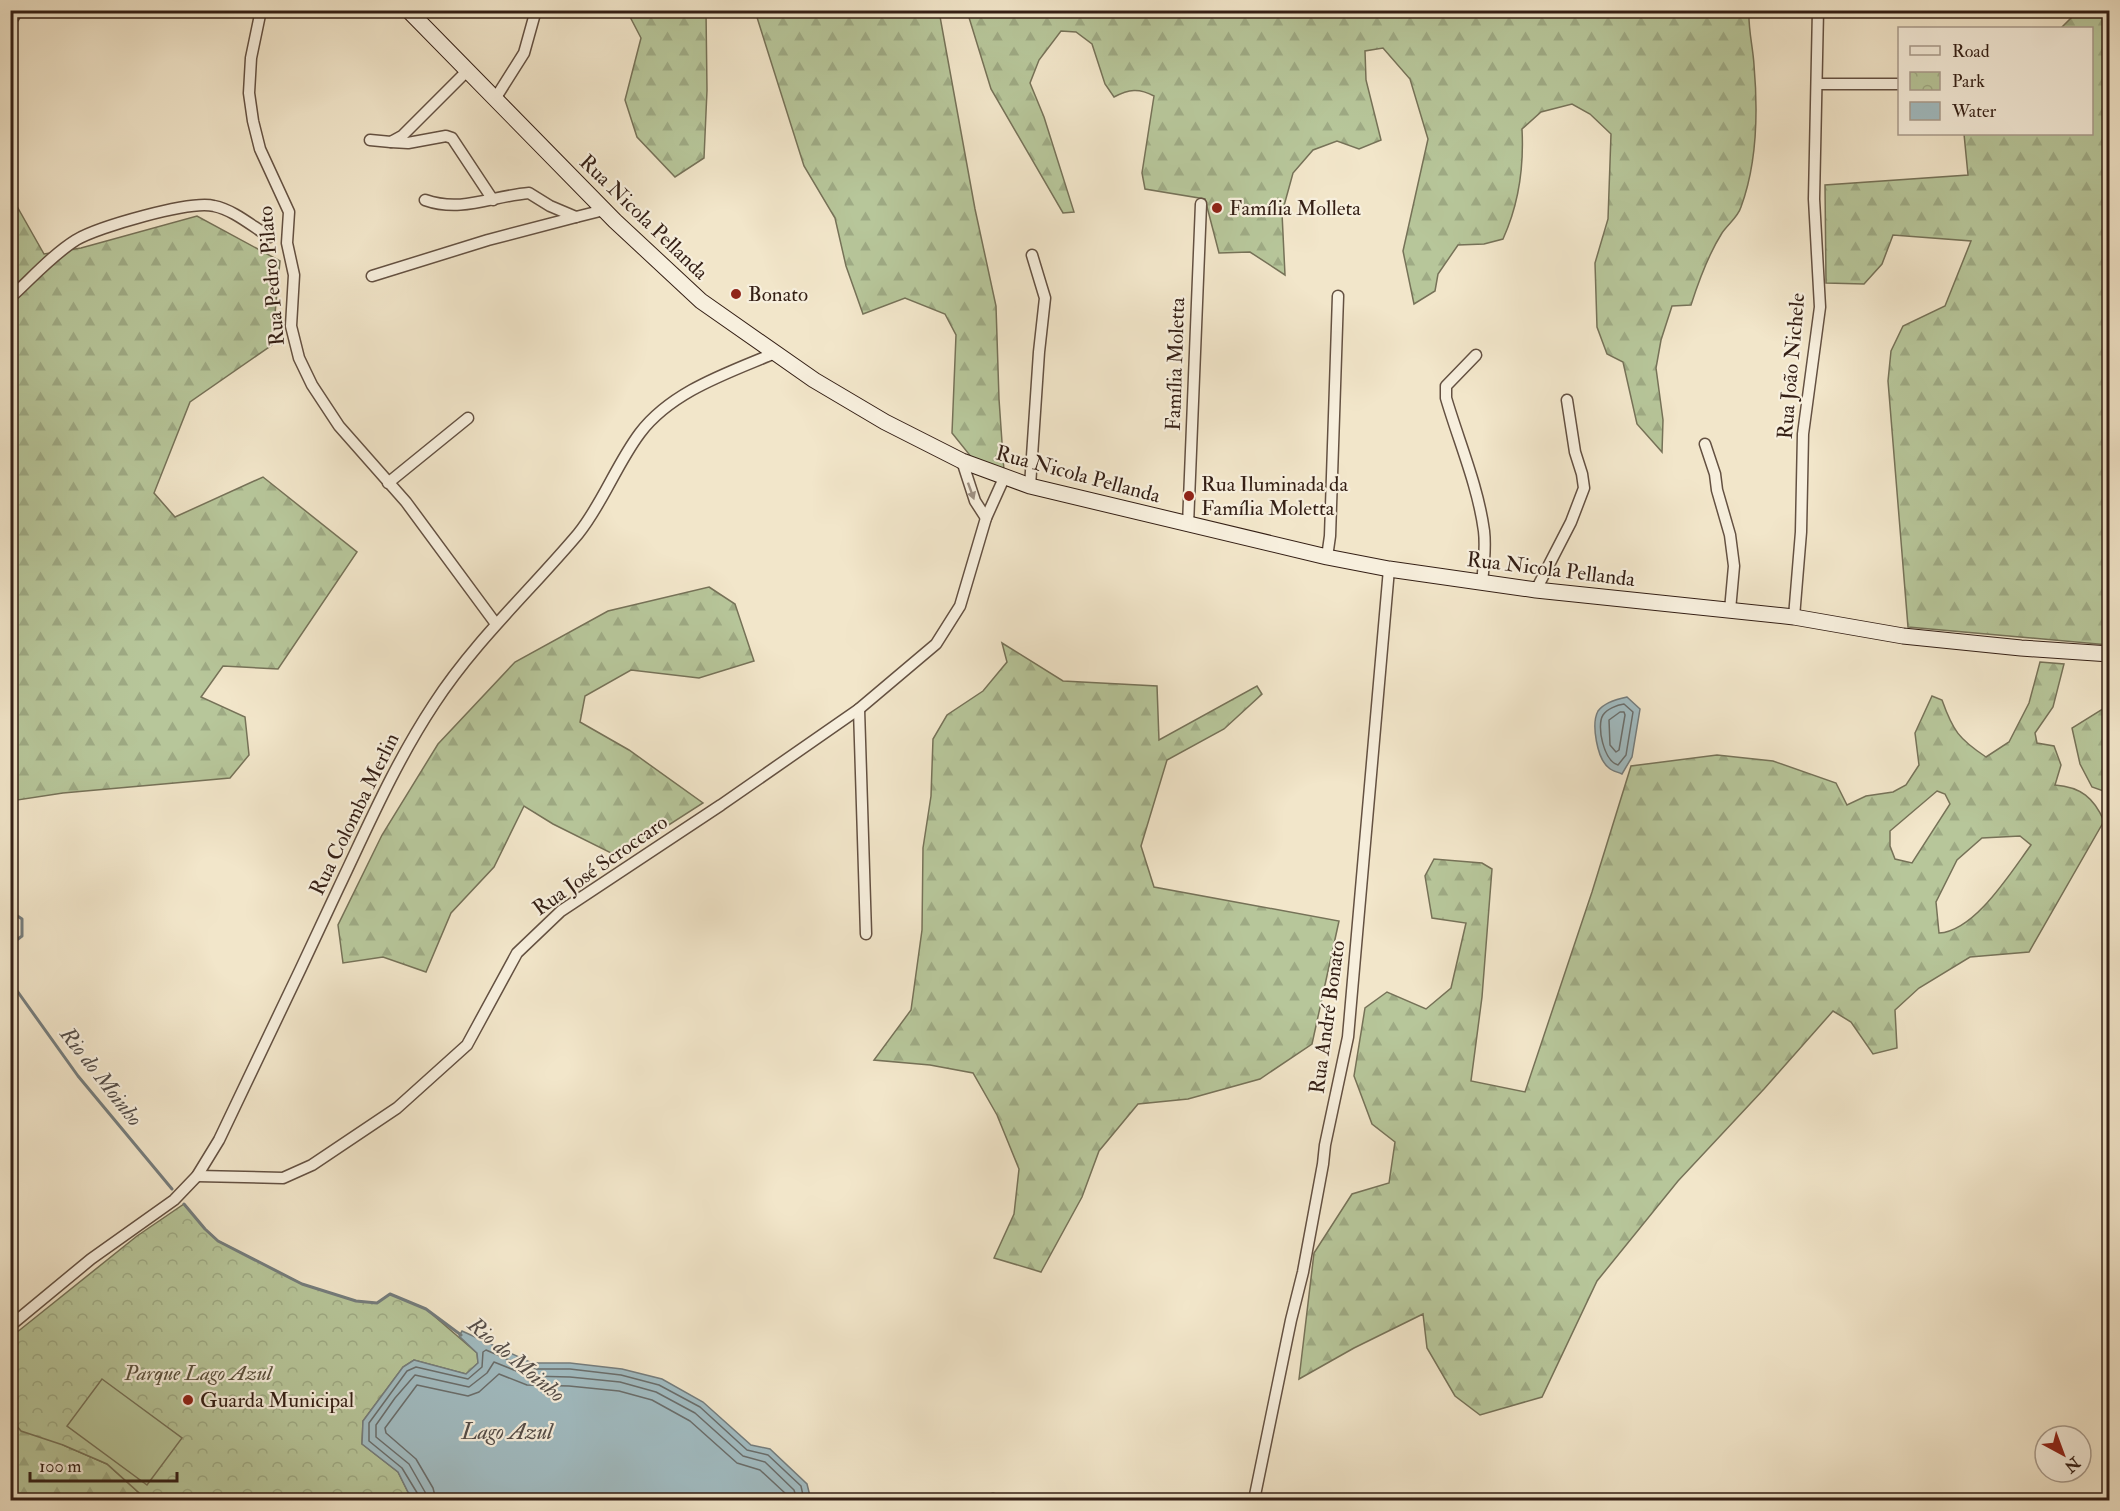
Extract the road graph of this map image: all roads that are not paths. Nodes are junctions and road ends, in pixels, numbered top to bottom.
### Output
1 (261, 10) edge
2 (408, 10) edge
3 (536, 10) edge
4 (1818, 10) edge
5 (467, 70) junction
6 (1816, 84) junction
7 (1898, 84) edge
8 (495, 99) junction
9 (370, 140) dead end
10 (391, 142) junction
11 (425, 200) dead end
12 (493, 200) junction
13 (1201, 204) dead end
14 (604, 210) junction
15 (576, 217) junction
16 (270, 237) dead end
17 (1032, 255) dead end
18 (372, 276) dead end
19 (1338, 296) dead end
20 (10, 298) edge
21 (775, 353) junction
22 (1476, 355) dead end
23 (1567, 400) dead end
24 (468, 418) dead end
25 (1705, 444) dead end
26 (962, 461) junction
27 (1004, 478) junction
28 (388, 483) junction
29 (1030, 486) junction
30 (986, 519) junction
31 (1188, 525) junction
32 (1327, 557) junction
33 (1389, 568) junction
34 (1482, 582) junction
35 (1536, 590) junction
36 (1730, 610) junction
37 (1794, 617) junction
38 (496, 624) junction
39 (2109, 654) edge
40 (859, 709) junction
41 (866, 934) dead end
42 (197, 1176) junction
43 (10, 1326) edge
44 (1254, 1500) edge

1 - 28 street, Rua Pedro Pilato
2 - 5 main road, Rua Nicola Pellanda
3 - 8 street
4 - 6 street, Rua João Nichele
5 - 8 main road, Rua Nicola Pellanda
5 - 10 street
6 - 7 street
6 - 37 street, Rua João Nichele
8 - 14 main road, Rua Nicola Pellanda
9 - 10 street
10 - 12 street
11 - 12 street
12 - 15 street
13 - 31 street, Família Moletta
14 - 15 street
14 - 21 main road, Rua Nicola Pellanda
15 - 18 street
16 - 20 street
17 - 29 street
19 - 32 street
21 - 26 main road, Rua Nicola Pellanda
21 - 38 street, Rua Colomba Merlin
22 - 34 street
23 - 35 street
24 - 28 street
25 - 36 street
26 - 27 main road, Rua Nicola Pellanda
26 -> 30 street
27 - 29 main road, Rua Nicola Pellanda
27 - 30 street, Rua José Scroccaro
28 - 38 street, Rua Pedro Pilato
29 - 31 main road, Rua Nicola Pellanda
30 - 40 street, Rua José Scroccaro
31 - 32 main road, Rua Nicola Pellanda
32 - 33 main road, Rua Nicola Pellanda
33 - 34 main road, Rua Nicola Pellanda
33 - 44 street, Rua André Bonato
34 - 35 main road, Rua Nicola Pellanda
35 - 36 main road, Rua Nicola Pellanda
36 - 37 main road, Rua Nicola Pellanda
37 - 39 main road, Rua Nicola Pellanda
38 - 42 street, Rua Colomba Merlin
40 - 41 street
40 - 42 street, Rua José Scroccaro
42 - 43 street, Rua Colomba Merlin

